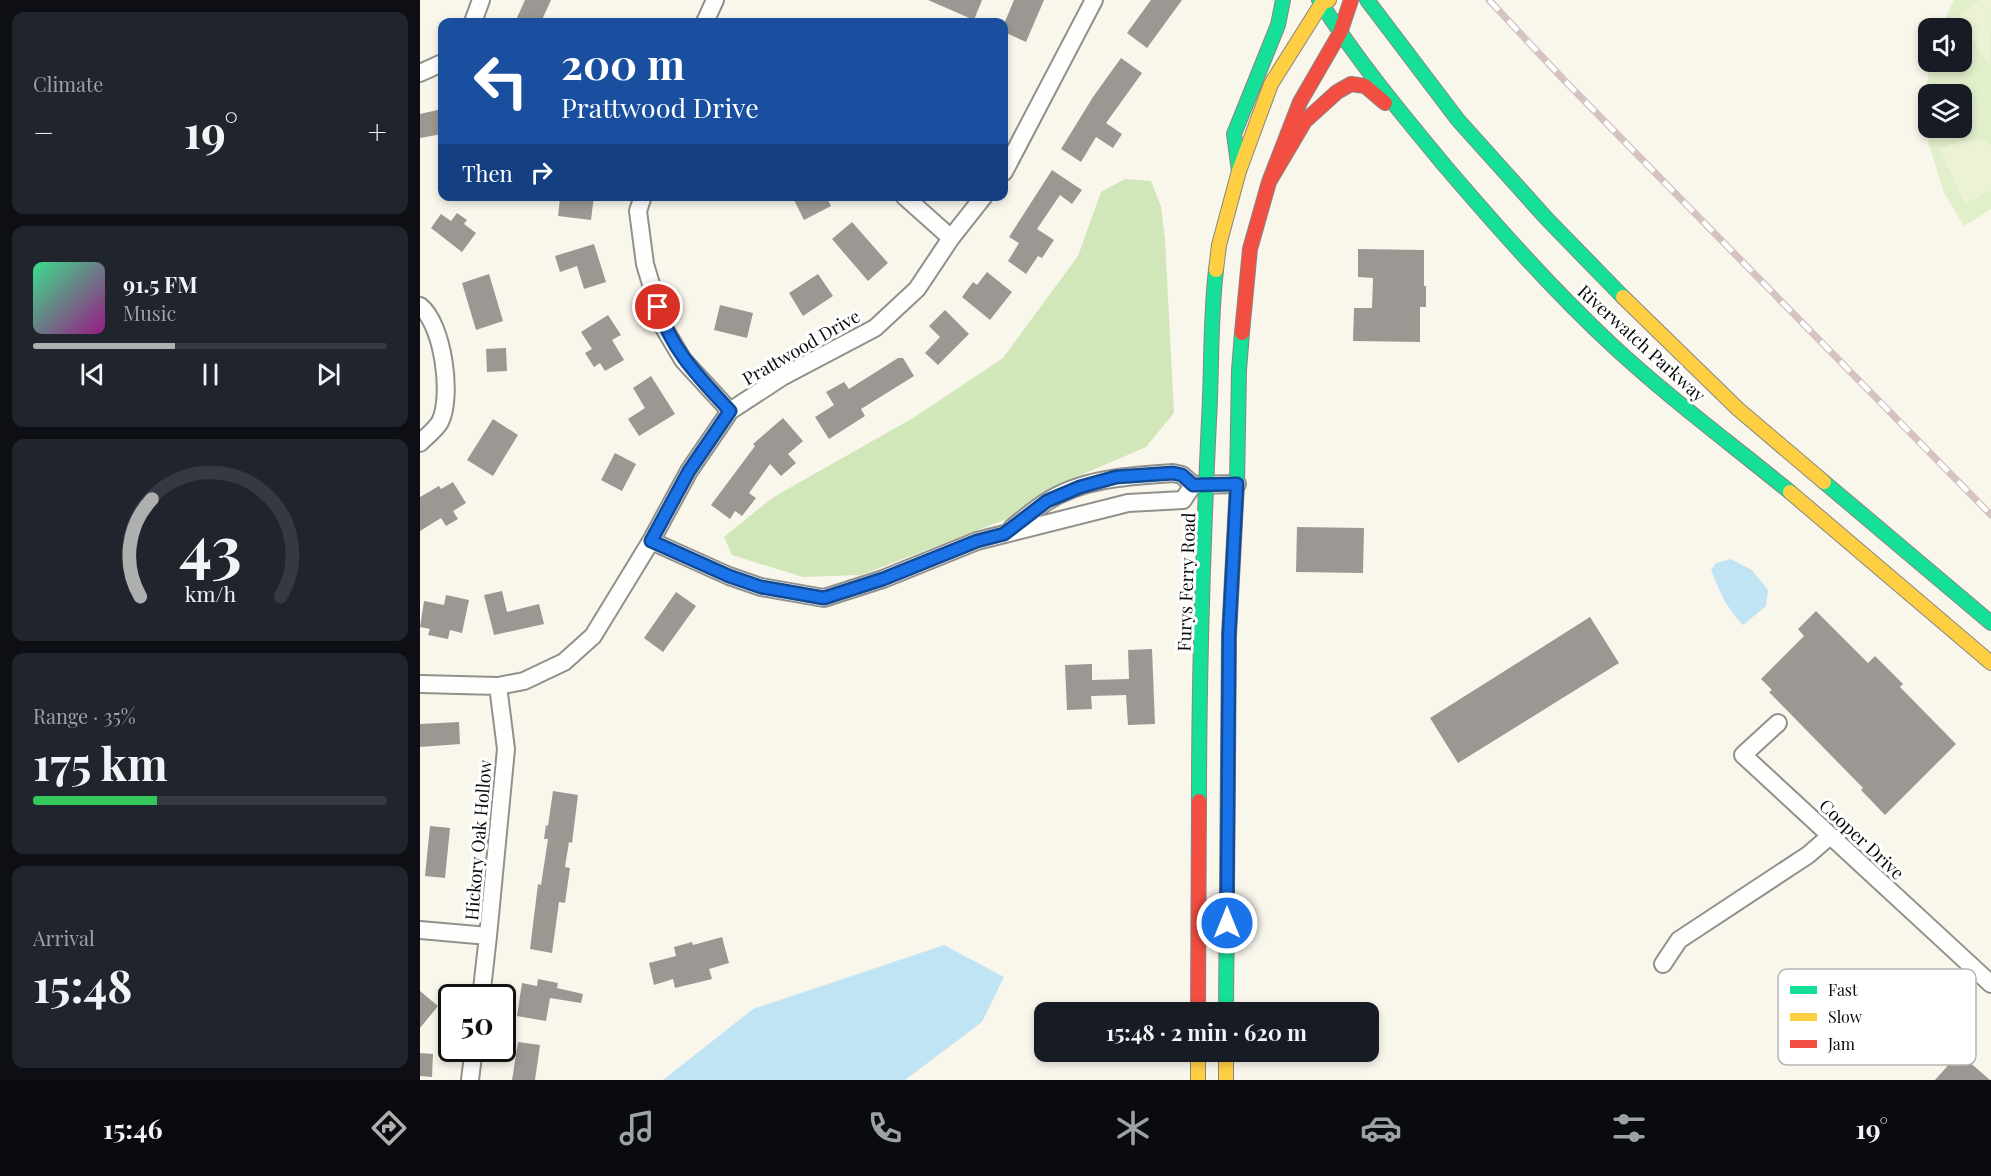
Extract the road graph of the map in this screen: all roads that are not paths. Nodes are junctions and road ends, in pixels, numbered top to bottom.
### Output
1 (482, 0) edge
2 (715, 0) edge
3 (1094, 0) edge
4 (1283, 0) edge
5 (1351, 0) edge
6 (1367, 0) edge
7 (1323, 1) edge
8 (475, 18) edge
9 (707, 18) edge
10 (1340, 33) junction
11 (438, 65) edge
12 (420, 73) edge
13 (1406, 119) junction
14 (1008, 164) edge
15 (1239, 171) junction
16 (1269, 182) junction
17 (641, 201) edge
18 (910, 201) edge
19 (980, 201) edge
20 (951, 238) junction
21 (420, 306) edge
22 (730, 411) junction
23 (420, 442) edge
24 (1237, 484) junction
25 (1199, 485) junction
26 (1004, 534) junction
27 (651, 541) junction
28 (1991, 623) edge
29 (1991, 663) edge
30 (420, 684) edge
31 (498, 686) junction
32 (1779, 723) dead end
33 (1830, 836) junction
34 (420, 930) edge
35 (488, 936) junction
36 (1663, 964) dead end
37 (1975, 969) edge
38 (1976, 970) edge
39 (483, 984) edge
40 (1991, 984) edge
41 (1198, 1002) edge
42 (1226, 1002) edge
43 (472, 1062) edge
44 (1198, 1062) edge
45 (1226, 1062) edge
46 (470, 1080) edge
47 (1198, 1080) edge
48 (1226, 1080) edge

1 - 8 street
2 - 9 street
3 - 14 street
4 - 15 main road
5 - 10 main road
6 - 28 main road, Riverwatch Parkway
7 - 10 main road, Riverwatch Parkway
7 - 15 main road, Furys Ferry Road
10 - 13 main road, Riverwatch Parkway
10 - 16 main road
11 - 12 street
13 - 16 main road
13 - 29 main road, Riverwatch Parkway
15 - 25 main road, Furys Ferry Road
16 - 24 main road
17 - 22 street
18 - 20 street
19 - 20 street, Prattwood Drive
20 - 22 street, Prattwood Drive
21 - 23 street
22 - 27 street, Prattwood Drive
24 - 25 street
24 - 42 main road
25 - 26 street
25 - 26 street
25 - 41 main road, Furys Ferry Road
26 - 27 street
27 - 31 street, Prattwood Drive
30 - 31 street, Prattwood Drive
31 - 35 street, Hickory Oak Hollow
32 - 33 street, Cooper Drive
33 - 36 street
33 - 37 street, Cooper Drive
34 - 35 street
35 - 39 street, Hickory Oak Hollow
38 - 40 street, Cooper Drive
43 - 46 street
44 - 47 main road
45 - 48 main road

